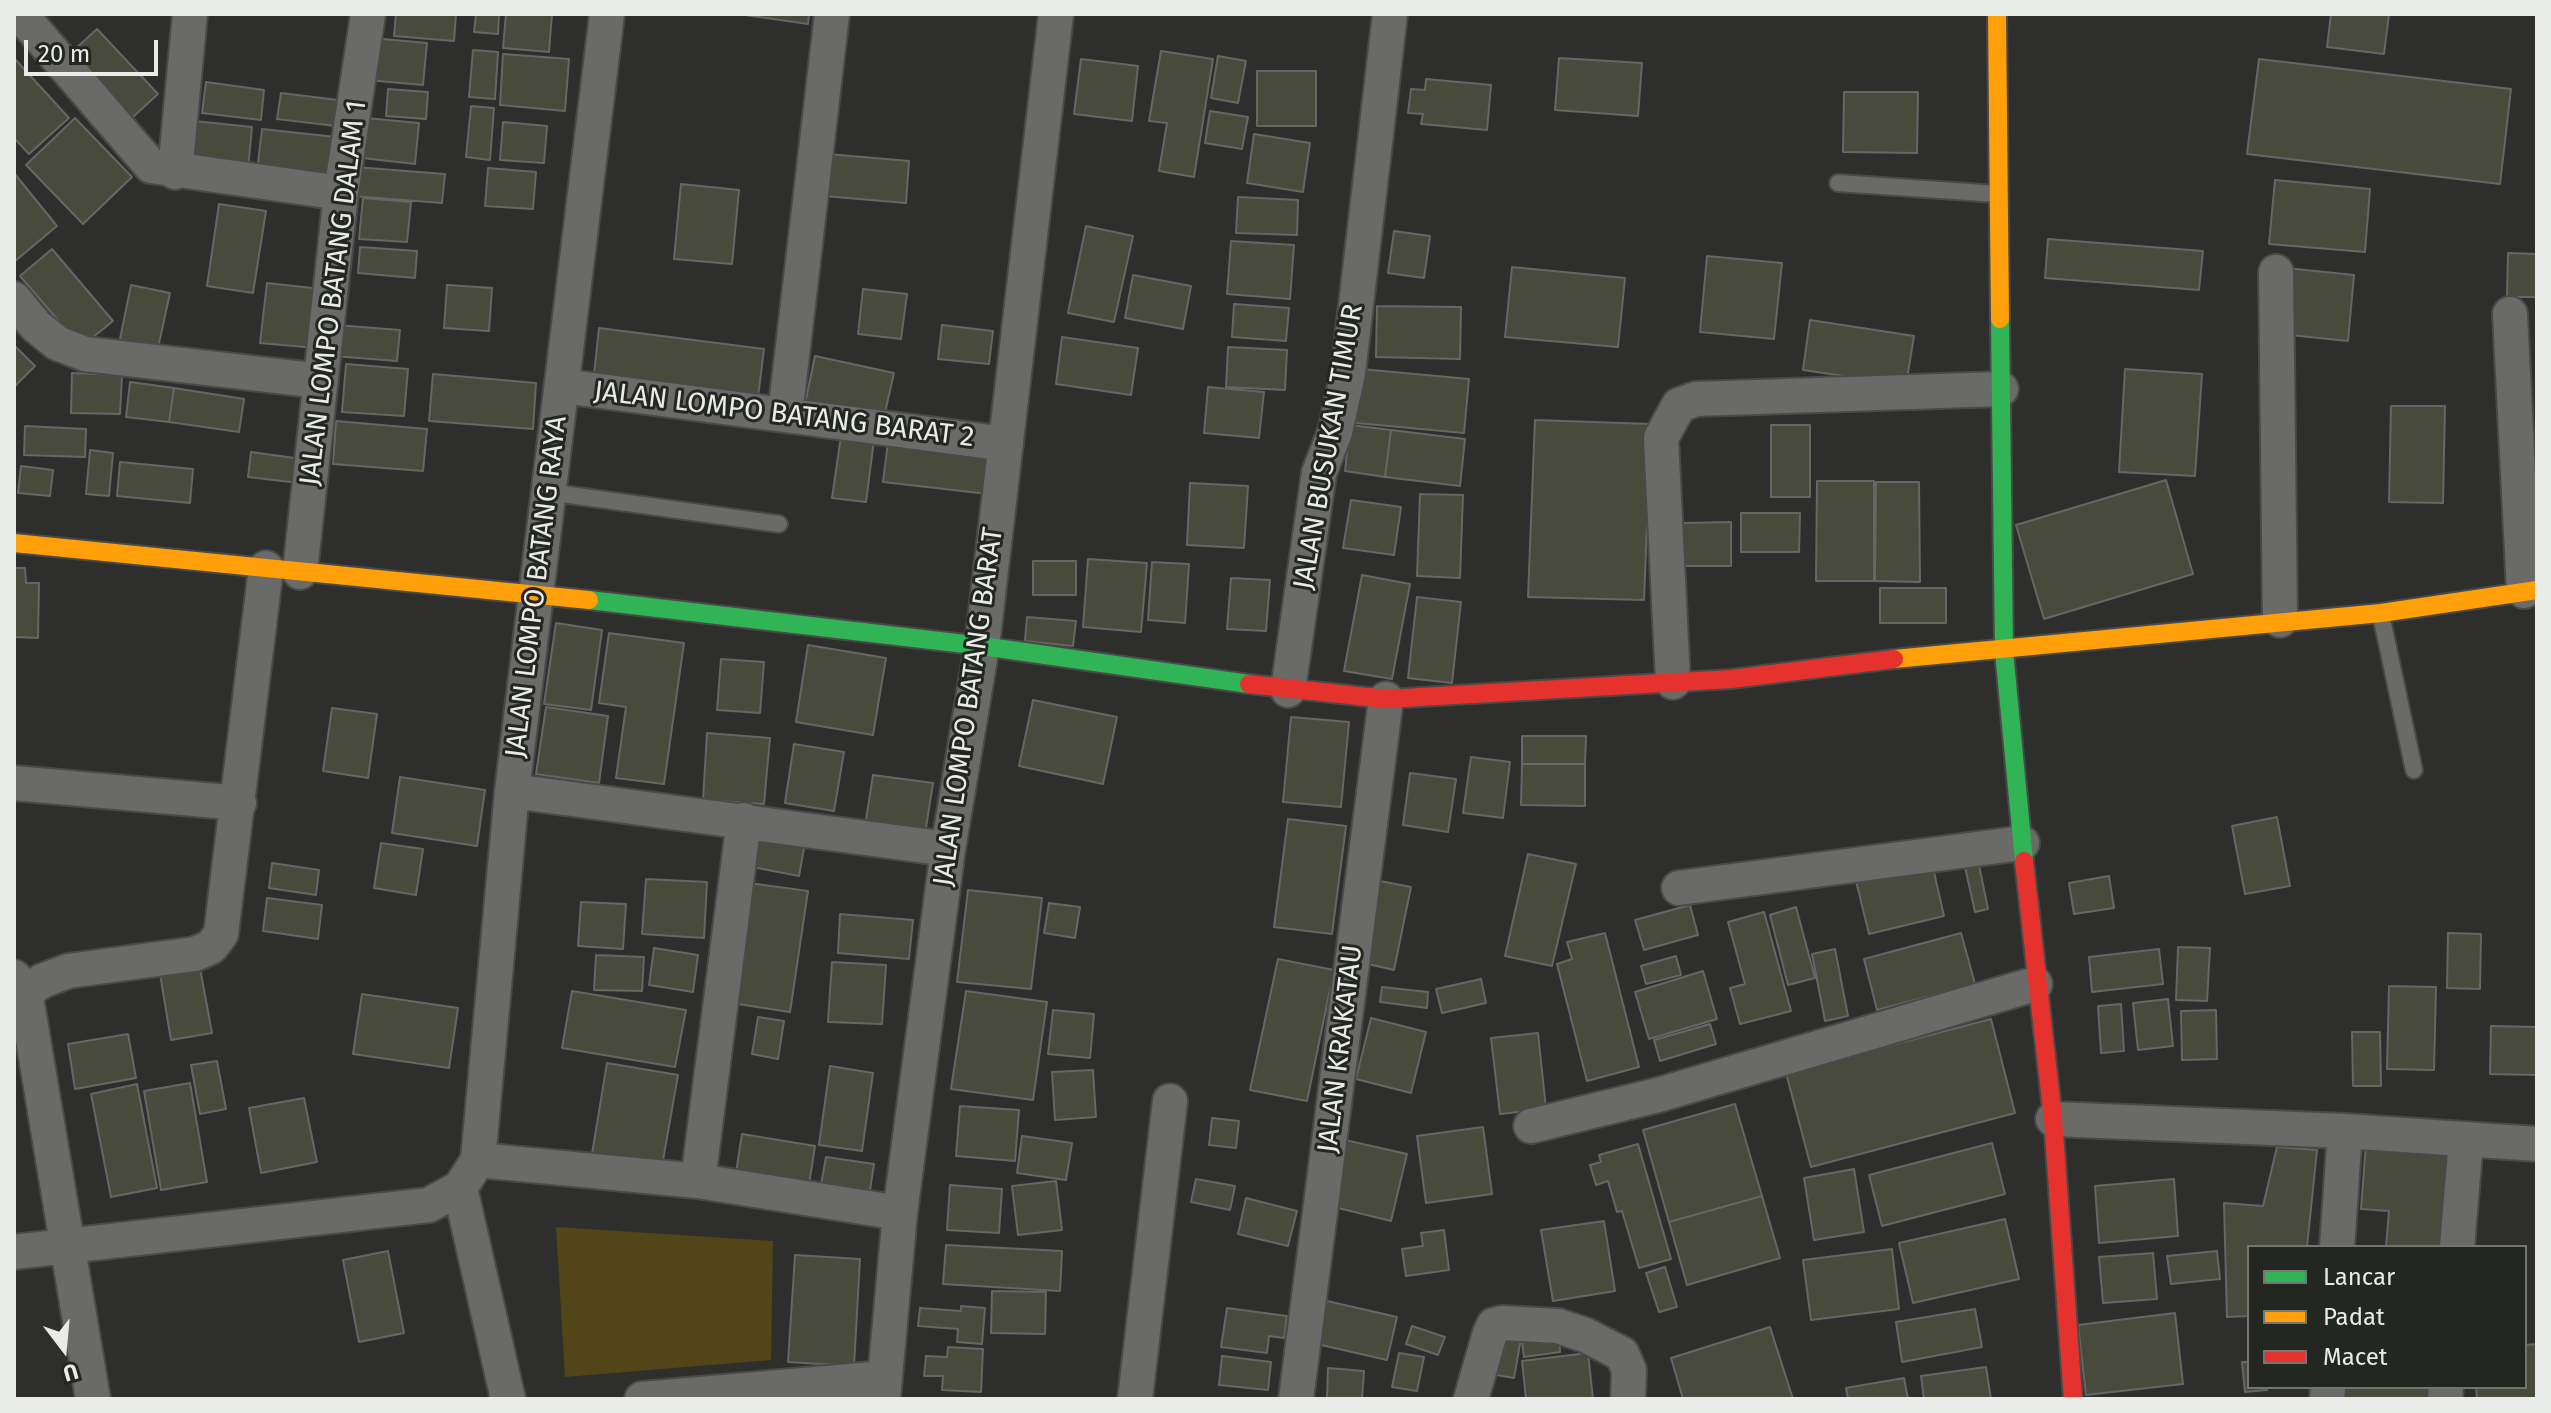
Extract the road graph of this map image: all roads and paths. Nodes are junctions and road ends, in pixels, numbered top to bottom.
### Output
1 (190, 14) edge
2 (368, 14) edge
3 (607, 14) edge
4 (832, 14) edge
5 (1056, 14) edge
6 (1390, 14) edge
7 (1997, 14) edge
8 (20, 23) edge
9 (175, 172) junction
10 (1838, 183) dead end
11 (341, 193) junction
12 (2000, 194) junction
13 (2276, 272) dead end
14 (14, 299) edge
15 (2510, 314) dead end
16 (321, 381) junction
17 (562, 386) junction
18 (2001, 389) junction
19 (785, 415) junction
20 (1006, 444) junction
21 (548, 492) junction
22 (779, 524) dead end
23 (14, 543) edge
24 (266, 568) junction
25 (300, 572) junction
26 (2530, 591) edge
27 (534, 594) junction
28 (2381, 613) junction
29 (2280, 620) junction
30 (982, 646) junction
31 (2004, 651) junction
32 (1673, 682) junction
33 (1288, 690) junction
34 (1386, 699) junction
35 (2414, 770) dead end
36 (14, 783) edge
37 (512, 791) junction
38 (239, 803) junction
39 (744, 820) junction
40 (2022, 843) junction
41 (948, 849) junction
42 (1679, 888) dead end
43 (2035, 984) junction
44 (18, 989) edge
45 (1170, 1101) dead end
46 (2053, 1119) junction
47 (1531, 1126) dead end
48 (2345, 1131) junction
49 (2466, 1140) junction
50 (2537, 1144) edge
51 (469, 1174) junction
52 (698, 1181) junction
53 (900, 1213) junction
54 (66, 1244) junction
55 (2337, 1245) edge
56 (2457, 1245) edge
57 (14, 1252) edge
58 (884, 1389) edge
59 (93, 1399) edge
60 (508, 1399) edge
61 (642, 1399) edge
62 (1135, 1399) edge
63 (1296, 1399) edge
64 (1471, 1399) edge
65 (1628, 1399) edge
66 (2073, 1399) edge

1 - 9 street
2 - 11 street, JALAN LOMPO BATANG DALAM 1
3 - 17 street, JALAN LOMPO BATANG RAYA
4 - 19 street
5 - 20 street, JALAN LOMPO BATANG BARAT
6 - 33 street, JALAN BUSUKAN TIMUR
7 - 12 street
8 - 9 street
9 - 11 street
10 - 12 lane
11 - 16 street, JALAN LOMPO BATANG DALAM 1
12 - 18 street
13 - 29 street
14 - 16 street
15 - 26 street
16 - 25 street, JALAN LOMPO BATANG DALAM 1
17 - 19 street, JALAN LOMPO BATANG BARAT 2
17 - 21 street, JALAN LOMPO BATANG RAYA
18 - 31 street
18 - 32 street
19 - 20 street, JALAN LOMPO BATANG BARAT 2
20 - 30 street, JALAN LOMPO BATANG BARAT
21 - 22 lane
21 - 27 street, JALAN LOMPO BATANG RAYA
23 - 24 street
24 - 25 street
24 - 38 street
25 - 27 street
26 - 28 street
27 - 30 street
27 - 37 street, JALAN LOMPO BATANG RAYA
28 - 29 street
28 - 35 lane
29 - 31 street
30 - 33 street
30 - 41 street, JALAN LOMPO BATANG BARAT
31 - 32 street
31 - 40 street
32 - 34 street
33 - 34 street
34 - 63 street, JALAN KRAKATAU
36 - 38 street
37 - 39 street
37 - 51 street, JALAN LOMPO BATANG RAYA
38 - 44 street
39 - 41 street
39 - 52 street
40 - 42 street
40 - 43 street
41 - 53 street, JALAN LOMPO BATANG BARAT
43 - 46 street
43 - 47 street
44 - 54 street
45 - 62 street
46 - 48 street
46 - 66 street
48 - 49 street
48 - 55 street
49 - 50 street
49 - 56 street
51 - 52 street
51 - 54 street
51 - 60 street, JALAN LOMPO BATANG RAYA
52 - 53 street
53 - 58 street, JALAN LOMPO BATANG BARAT
54 - 57 street
54 - 59 street
58 - 61 street
64 - 65 street

